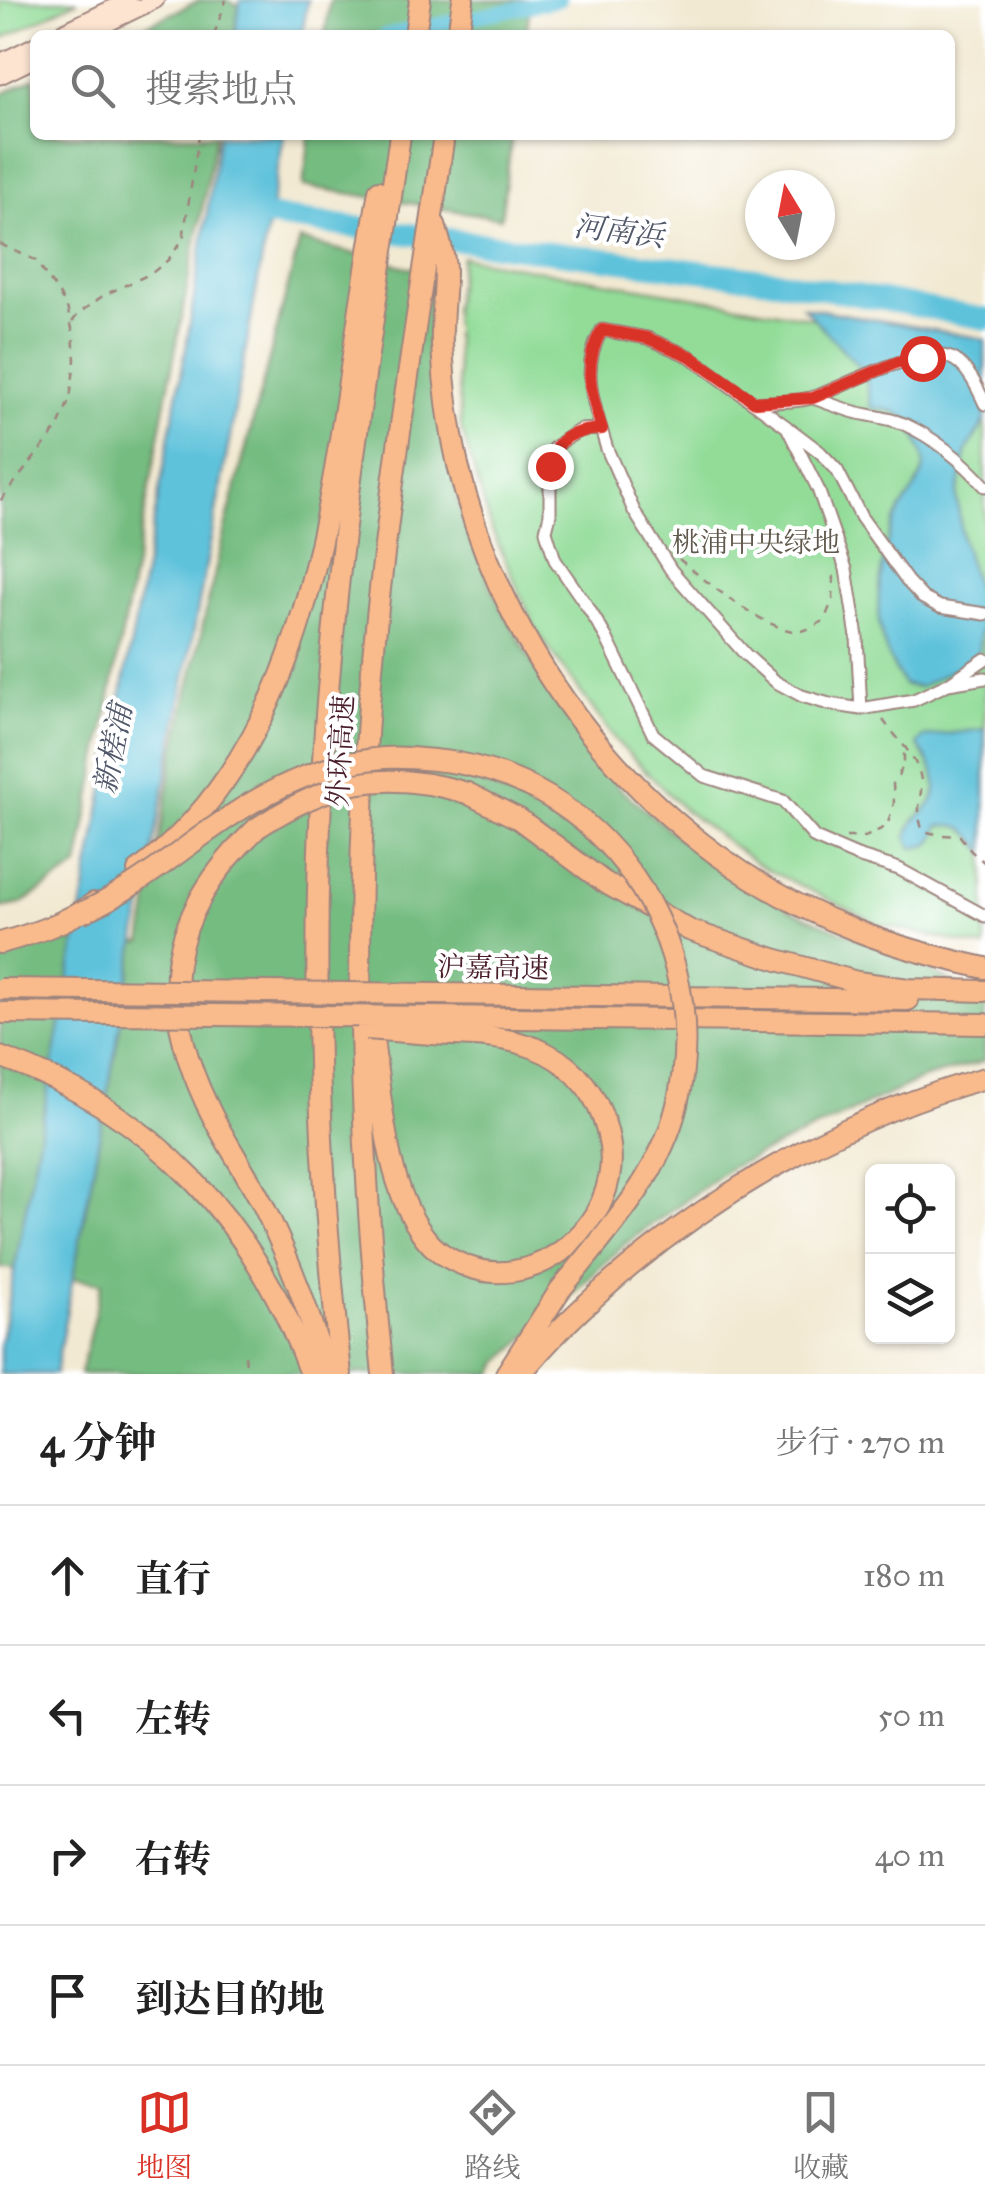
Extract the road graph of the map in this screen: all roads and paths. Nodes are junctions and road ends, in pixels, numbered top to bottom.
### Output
1 (129, 0) edge
2 (156, 0) edge
3 (226, 0) edge
4 (463, 0) edge
5 (420, 3) edge
6 (66, 30) edge
7 (94, 30) edge
8 (216, 30) edge
9 (416, 30) edge
10 (459, 30) edge
11 (30, 47) edge
12 (30, 61) edge
13 (0, 62) edge
14 (0, 76) edge
15 (198, 140) edge
16 (389, 140) edge
17 (399, 140) edge
18 (443, 140) edge
19 (383, 206) junction
20 (0, 244) edge
21 (375, 256) junction
22 (435, 265) junction
23 (71, 324) junction
24 (813, 398) junction
25 (755, 402) junction
26 (985, 404) edge
27 (786, 426) junction
28 (602, 429) junction
29 (985, 486) edge
30 (0, 501) edge
31 (672, 552) dead end
32 (834, 573) dead end
33 (985, 614) edge
34 (985, 659) edge
35 (985, 678) edge
36 (948, 684) junction
37 (867, 708) junction
38 (904, 748) junction
39 (842, 838) dead end
40 (985, 863) edge
41 (81, 913) junction
42 (985, 916) edge
43 (0, 943) edge
44 (985, 968) edge
45 (0, 989) edge
46 (985, 991) edge
47 (360, 998) junction
48 (985, 1001) edge
49 (0, 1013) edge
50 (985, 1024) edge
51 (433, 1025) junction
52 (0, 1058) edge
53 (985, 1078) edge
54 (245, 1355) dead end
55 (247, 1372) edge
56 (310, 1374) edge
57 (326, 1374) edge
58 (340, 1374) edge
59 (383, 1374) edge
60 (506, 1374) edge
61 (521, 1374) edge

1 - 6 street
2 - 7 street
3 - 8 path
4 - 10 highway
5 - 9 highway
11 - 13 street
12 - 14 street
15 - 23 path
16 - 19 highway
17 - 19 highway
18 - 22 highway
19 - 21 highway
20 - 23 path
21 - 41 highway, bridge
21 - 58 highway, 外环高速
22 - 44 highway
22 - 47 highway, 外环高速
23 - 30 path
24 - 25 street
24 - 26 street
24 - 29 street
25 - 27 street
25 - 28 street
27 - 33 street
27 - 37 street
28 - 37 street
28 - 42 street
31 - 32 path
34 - 36 street
35 - 36 street
36 - 37 street
37 - 38 path
38 - 39 path
38 - 40 path
41 - 43 highway
41 - 60 highway, bridge
45 - 48 highway, 沪嘉高速, bridge
46 - 57 highway, bridge
47 - 51 highway
47 - 59 highway, 外环高速
49 - 51 highway, bridge
50 - 51 highway, 沪嘉高速
52 - 56 highway
53 - 61 highway
54 - 55 path

